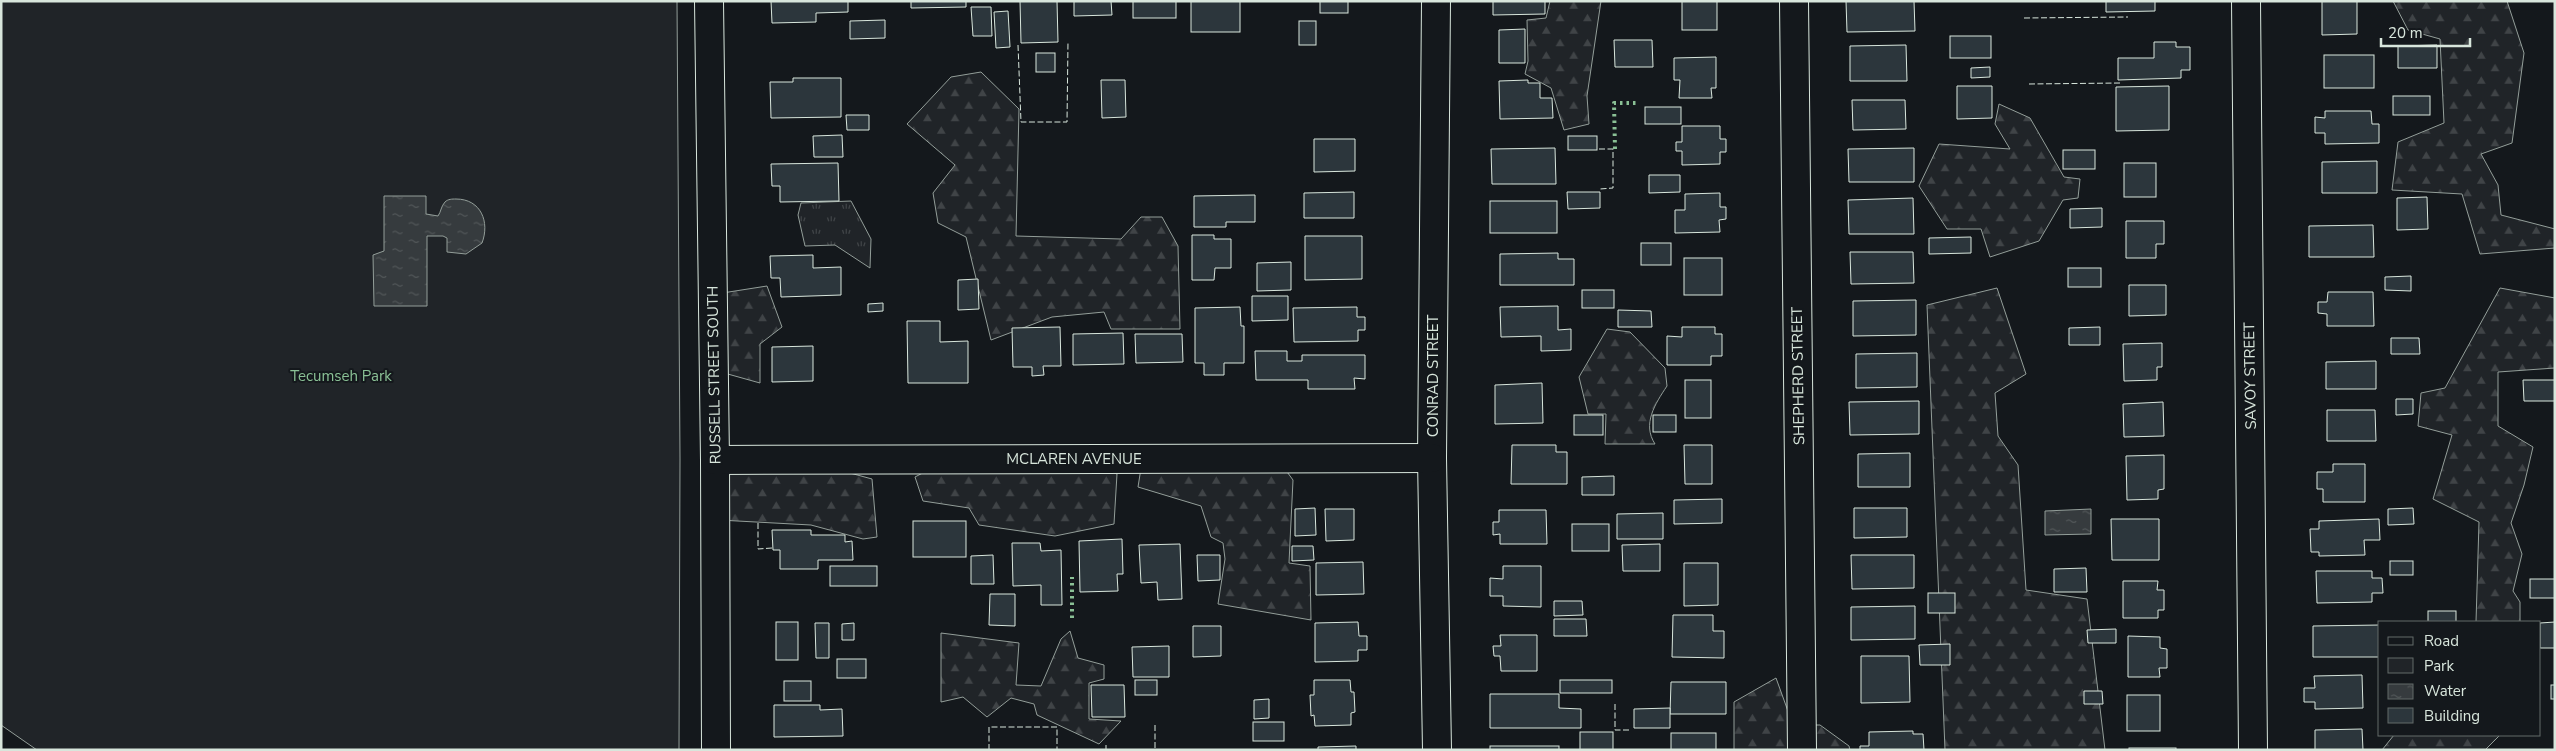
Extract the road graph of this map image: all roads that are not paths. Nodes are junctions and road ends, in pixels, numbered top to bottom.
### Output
1 (709, 1) edge
2 (1436, 1) edge
3 (1794, 1) edge
4 (2246, 1) edge
5 (1432, 458) junction
6 (715, 460) junction
7 (716, 750) edge
8 (1437, 750) edge
9 (1802, 750) edge
10 (2253, 750) edge

1 - 6 street, RUSSELL STREET SOUTH
2 - 5 street, CONRAD STREET
3 - 9 street, SHEPHERD STREET
4 - 10 street, SAVOY STREET
5 - 6 street, MCLAREN AVENUE
5 - 8 street, CONRAD STREET
6 - 7 street, RUSSELL STREET SOUTH

